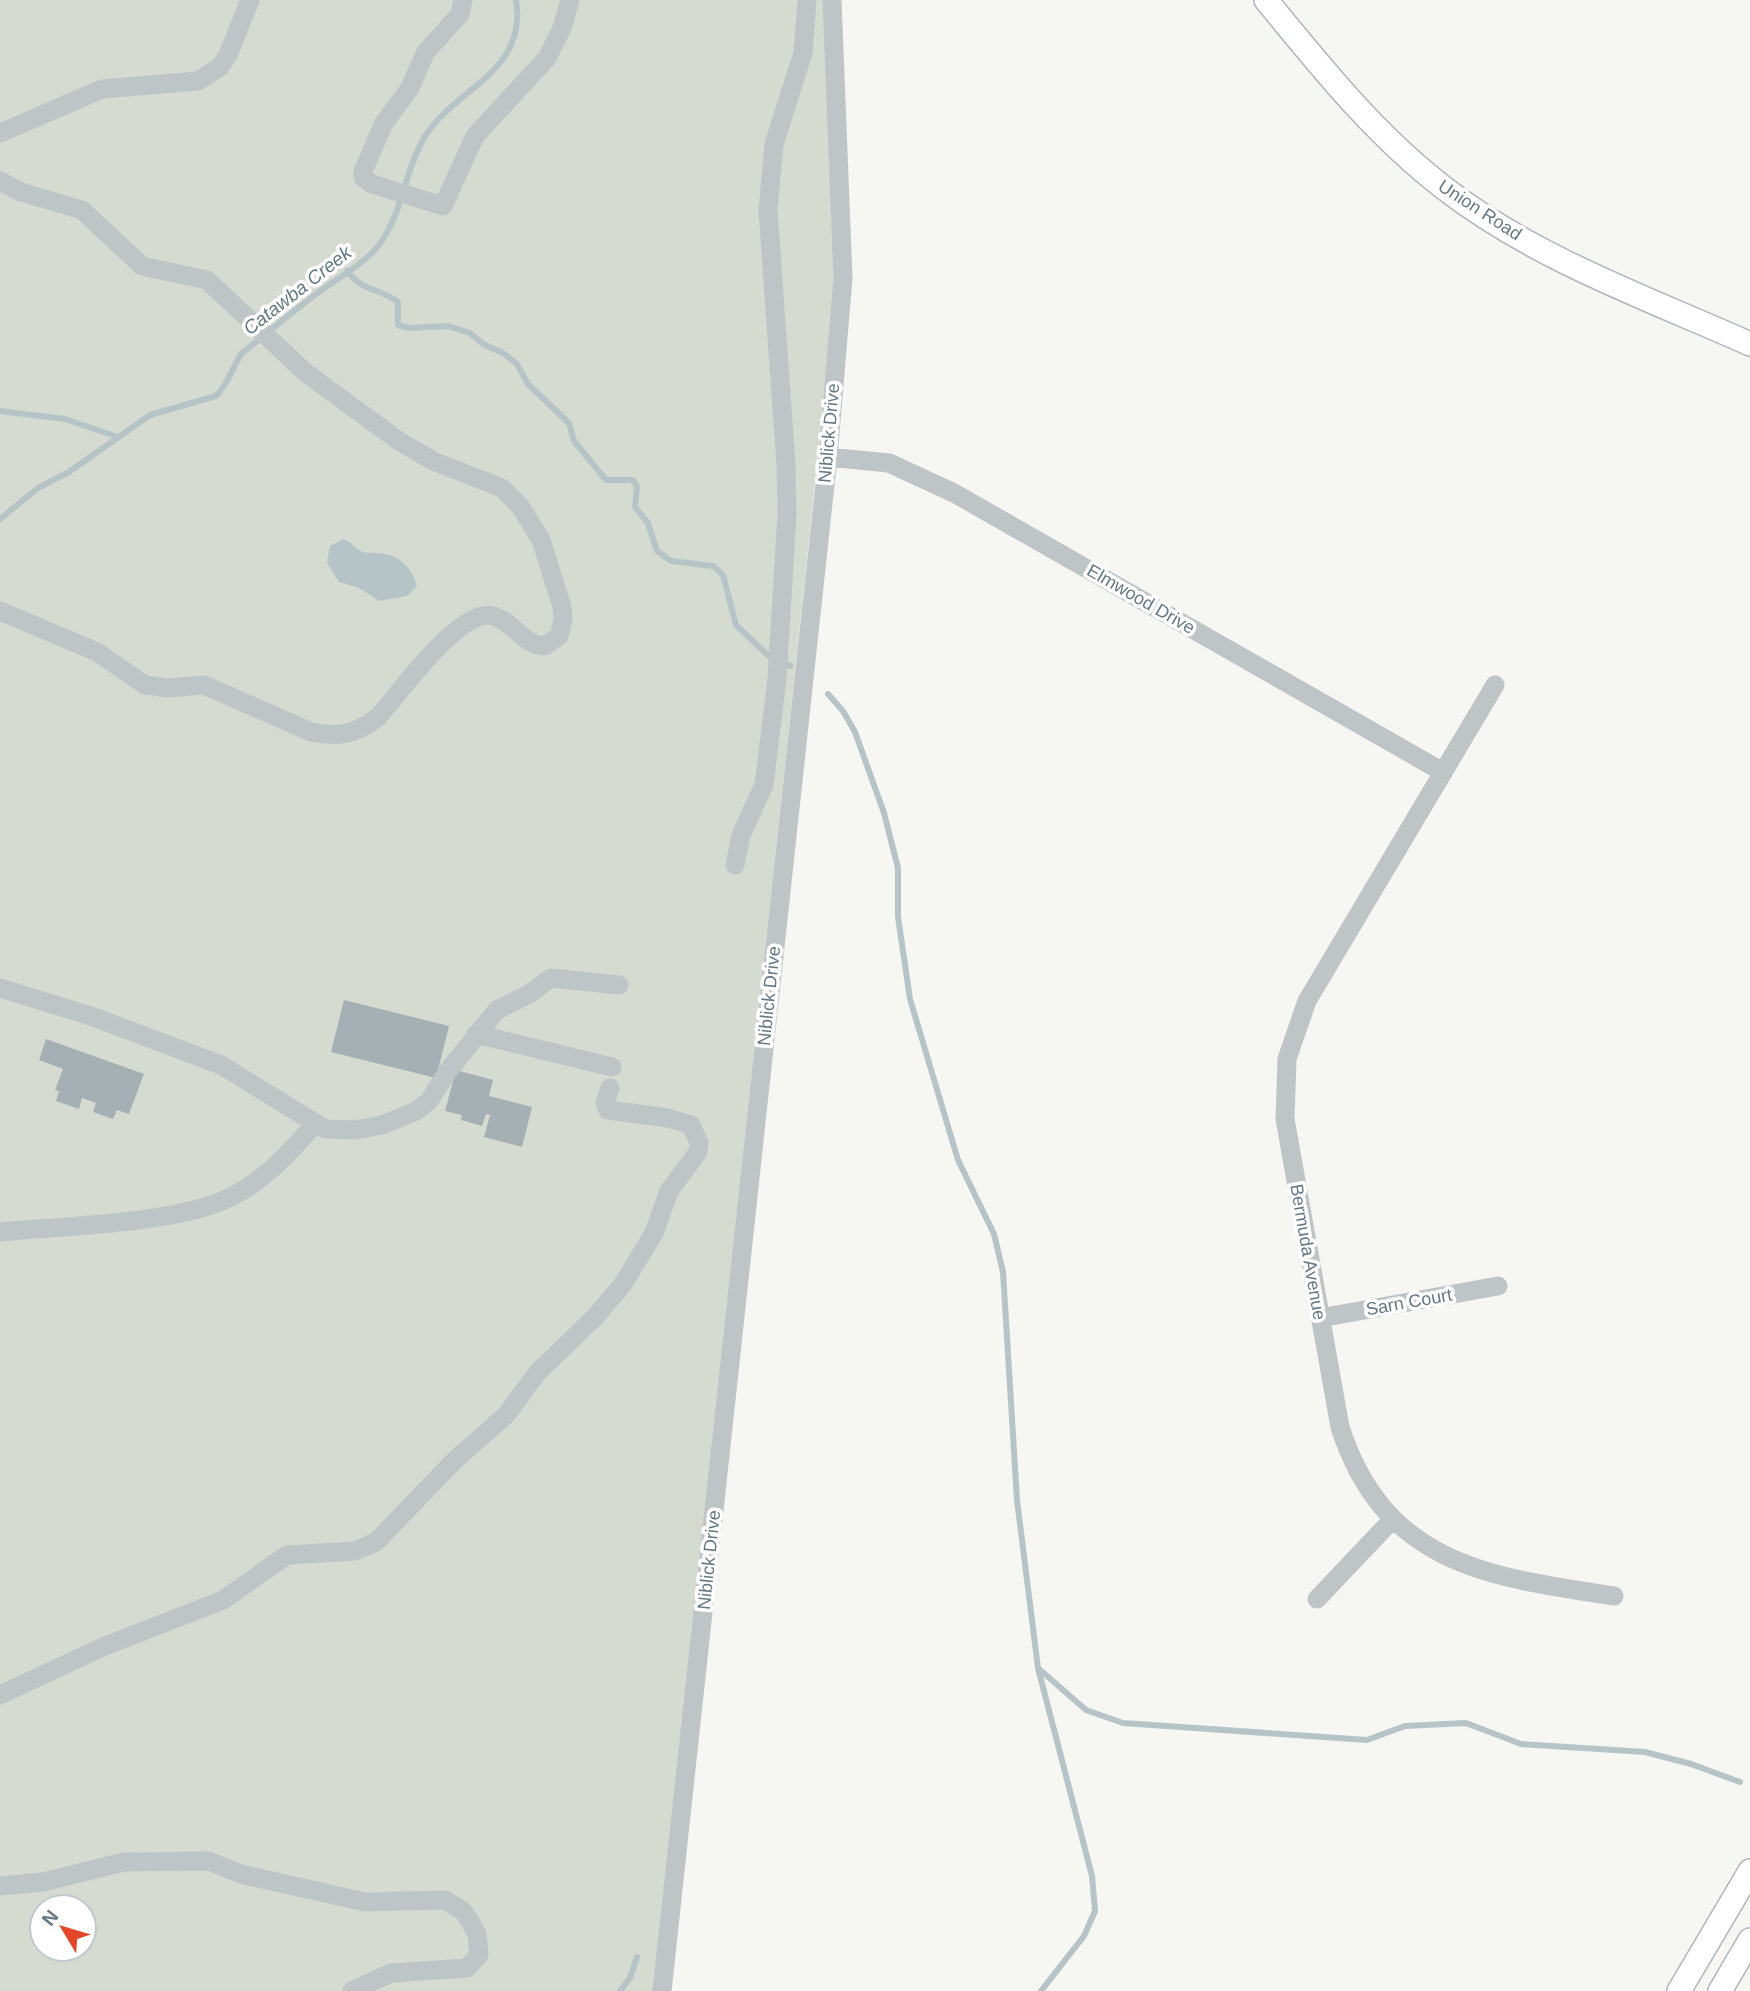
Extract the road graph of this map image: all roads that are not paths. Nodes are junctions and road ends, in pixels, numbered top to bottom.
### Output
1 (250, 0) edge
2 (463, 0) edge
3 (570, 0) edge
4 (807, 0) edge
5 (832, 0) edge
6 (1266, 0) edge
7 (0, 132) edge
8 (0, 181) edge
9 (1750, 344) edge
10 (828, 457) junction
11 (0, 611) edge
12 (1495, 685) dead end
13 (1443, 772) junction
14 (735, 865) dead end
15 (619, 985) dead end
16 (0, 988) edge
17 (476, 1034) junction
18 (612, 1067) dead end
19 (610, 1088) dead end
20 (315, 1124) junction
21 (0, 1232) edge
22 (1498, 1286) dead end
23 (1320, 1318) junction
24 (1392, 1520) junction
25 (1614, 1596) dead end
26 (1317, 1599) dead end
27 (0, 1695) edge
28 (1750, 1871) edge
29 (0, 1885) edge
30 (1750, 1940) edge
31 (352, 1991) edge
32 (662, 1991) edge
33 (1679, 1991) edge
34 (1720, 1991) edge

1 - 7 street
2 - 3 street
4 - 14 street
5 - 10 street, Niblick Drive
6 - 9 main road, Union Road
8 - 11 street
10 - 13 street, Elmwood Drive
10 - 32 street, Niblick Drive
12 - 13 street, Bermuda Avenue
13 - 23 street, Bermuda Avenue
15 - 17 street
16 - 20 street
17 - 18 street
17 - 20 street
19 - 27 street
20 - 21 street
22 - 23 street, Sarn Court
23 - 24 street, Bermuda Avenue
24 - 25 street, Bermuda Avenue
24 - 26 street
28 - 33 main road
29 - 31 street
30 - 34 main road

